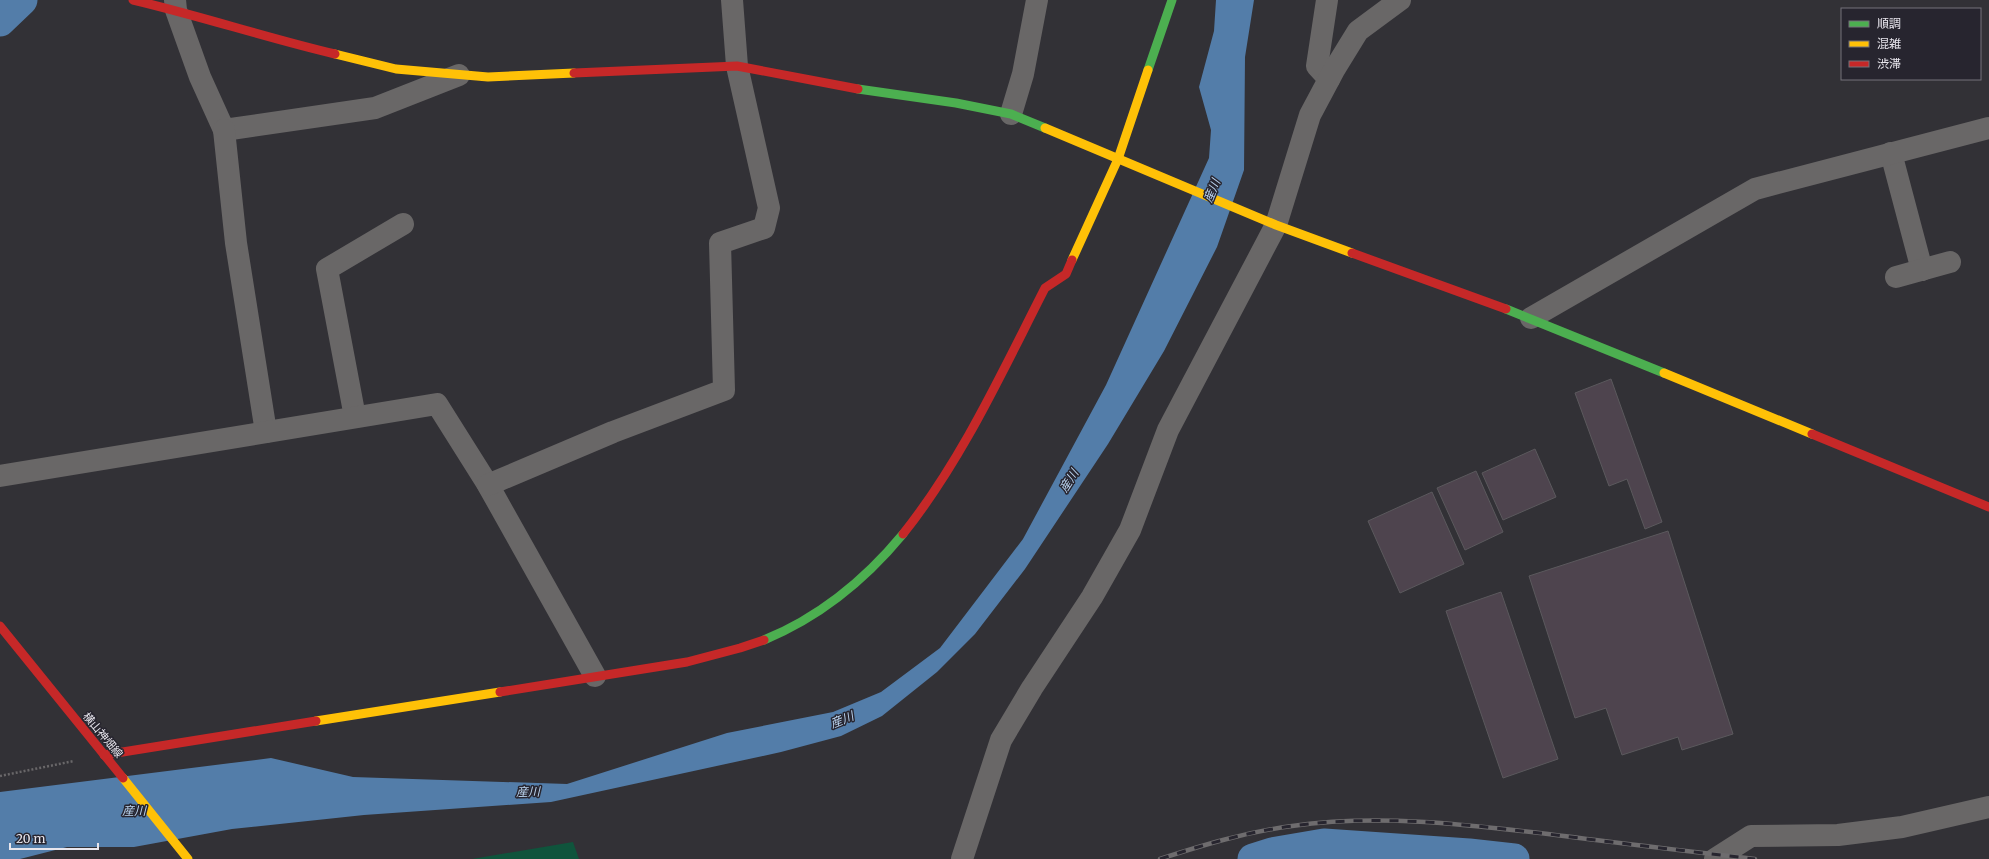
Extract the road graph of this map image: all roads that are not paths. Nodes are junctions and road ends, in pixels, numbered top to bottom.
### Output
1 (133, 0) edge
2 (732, 0) edge
3 (1037, 0) edge
4 (1172, 0) edge
5 (1327, 0) edge
6 (1400, 0) edge
7 (175, 5) edge
8 (737, 66) junction
9 (459, 74) junction
10 (1329, 79) junction
11 (1011, 114) junction
12 (1989, 128) edge
13 (224, 130) junction
14 (1891, 154) junction
15 (1118, 159) junction
16 (403, 224) dead end
17 (1276, 224) junction
18 (1950, 262) dead end
19 (1922, 270) junction
20 (1896, 277) dead end
21 (1531, 318) junction
22 (354, 417) junction
23 (266, 432) junction
24 (0, 476) edge
25 (488, 485) junction
26 (1989, 507) edge
27 (0, 626) edge
28 (595, 676) junction
29 (104, 755) junction
30 (1989, 808) edge
31 (188, 859) edge
32 (962, 859) edge
33 (1715, 859) edge

1 - 7 street
2 - 8 street
3 - 11 street
4 - 15 street
5 - 10 street
6 - 10 street
7 - 9 street
7 - 13 street
8 - 9 street
8 - 11 street
8 - 25 street
9 - 13 street
10 - 17 street
11 - 15 street
12 - 14 street
13 - 23 street
14 - 19 street
14 - 21 street
15 - 17 street
15 - 28 street
16 - 22 street
17 - 21 street
17 - 32 street
18 - 19 street
19 - 20 street
21 - 26 street
22 - 23 street
22 - 25 street
23 - 24 street
25 - 28 street
27 - 29 street, 横山神畑線
28 - 29 street
29 - 31 street, 横山神畑線
30 - 33 street

